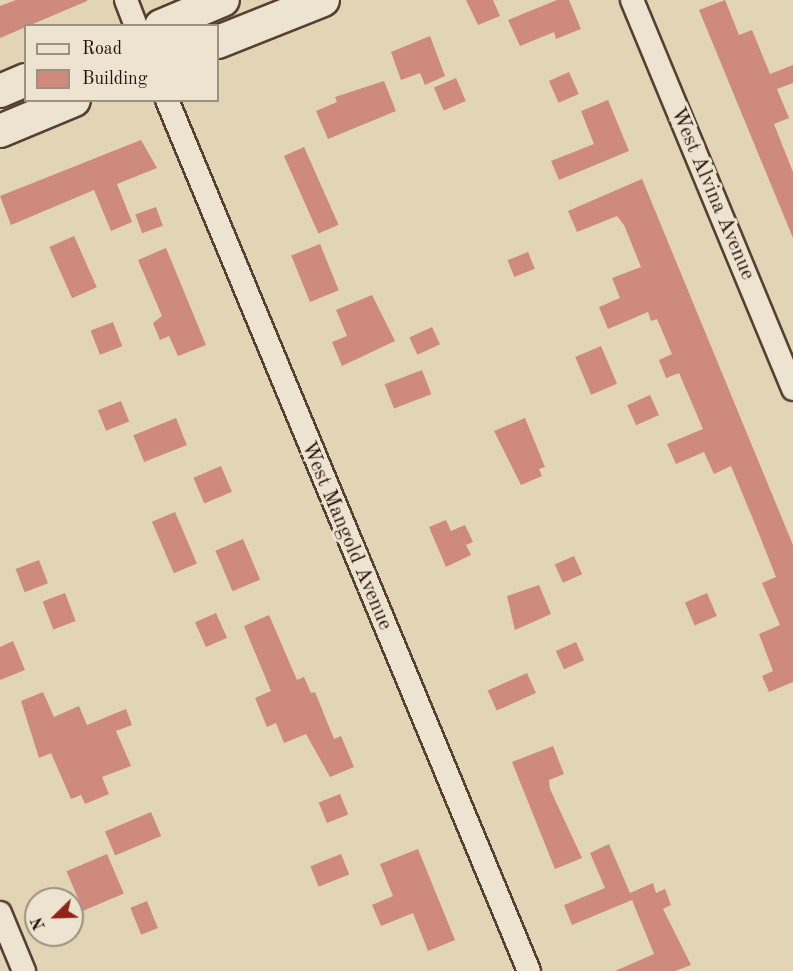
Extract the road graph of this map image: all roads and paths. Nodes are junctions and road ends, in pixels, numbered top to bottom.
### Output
1 (126, 0) edge
2 (223, 0) edge
3 (323, 0) edge
4 (632, 0) edge
5 (135, 24) edge
6 (166, 24) edge
7 (219, 42) edge
8 (24, 82) edge
9 (0, 91) edge
10 (69, 102) edge
11 (168, 102) edge
12 (0, 130) edge
13 (793, 389) edge
14 (0, 913) edge
15 (24, 971) edge
16 (529, 971) edge

1 - 5 street
2 - 6 street
3 - 7 street
4 - 13 street, West Alvina Avenue
8 - 9 street
10 - 12 street
11 - 16 street, West Mangold Avenue
14 - 15 street

